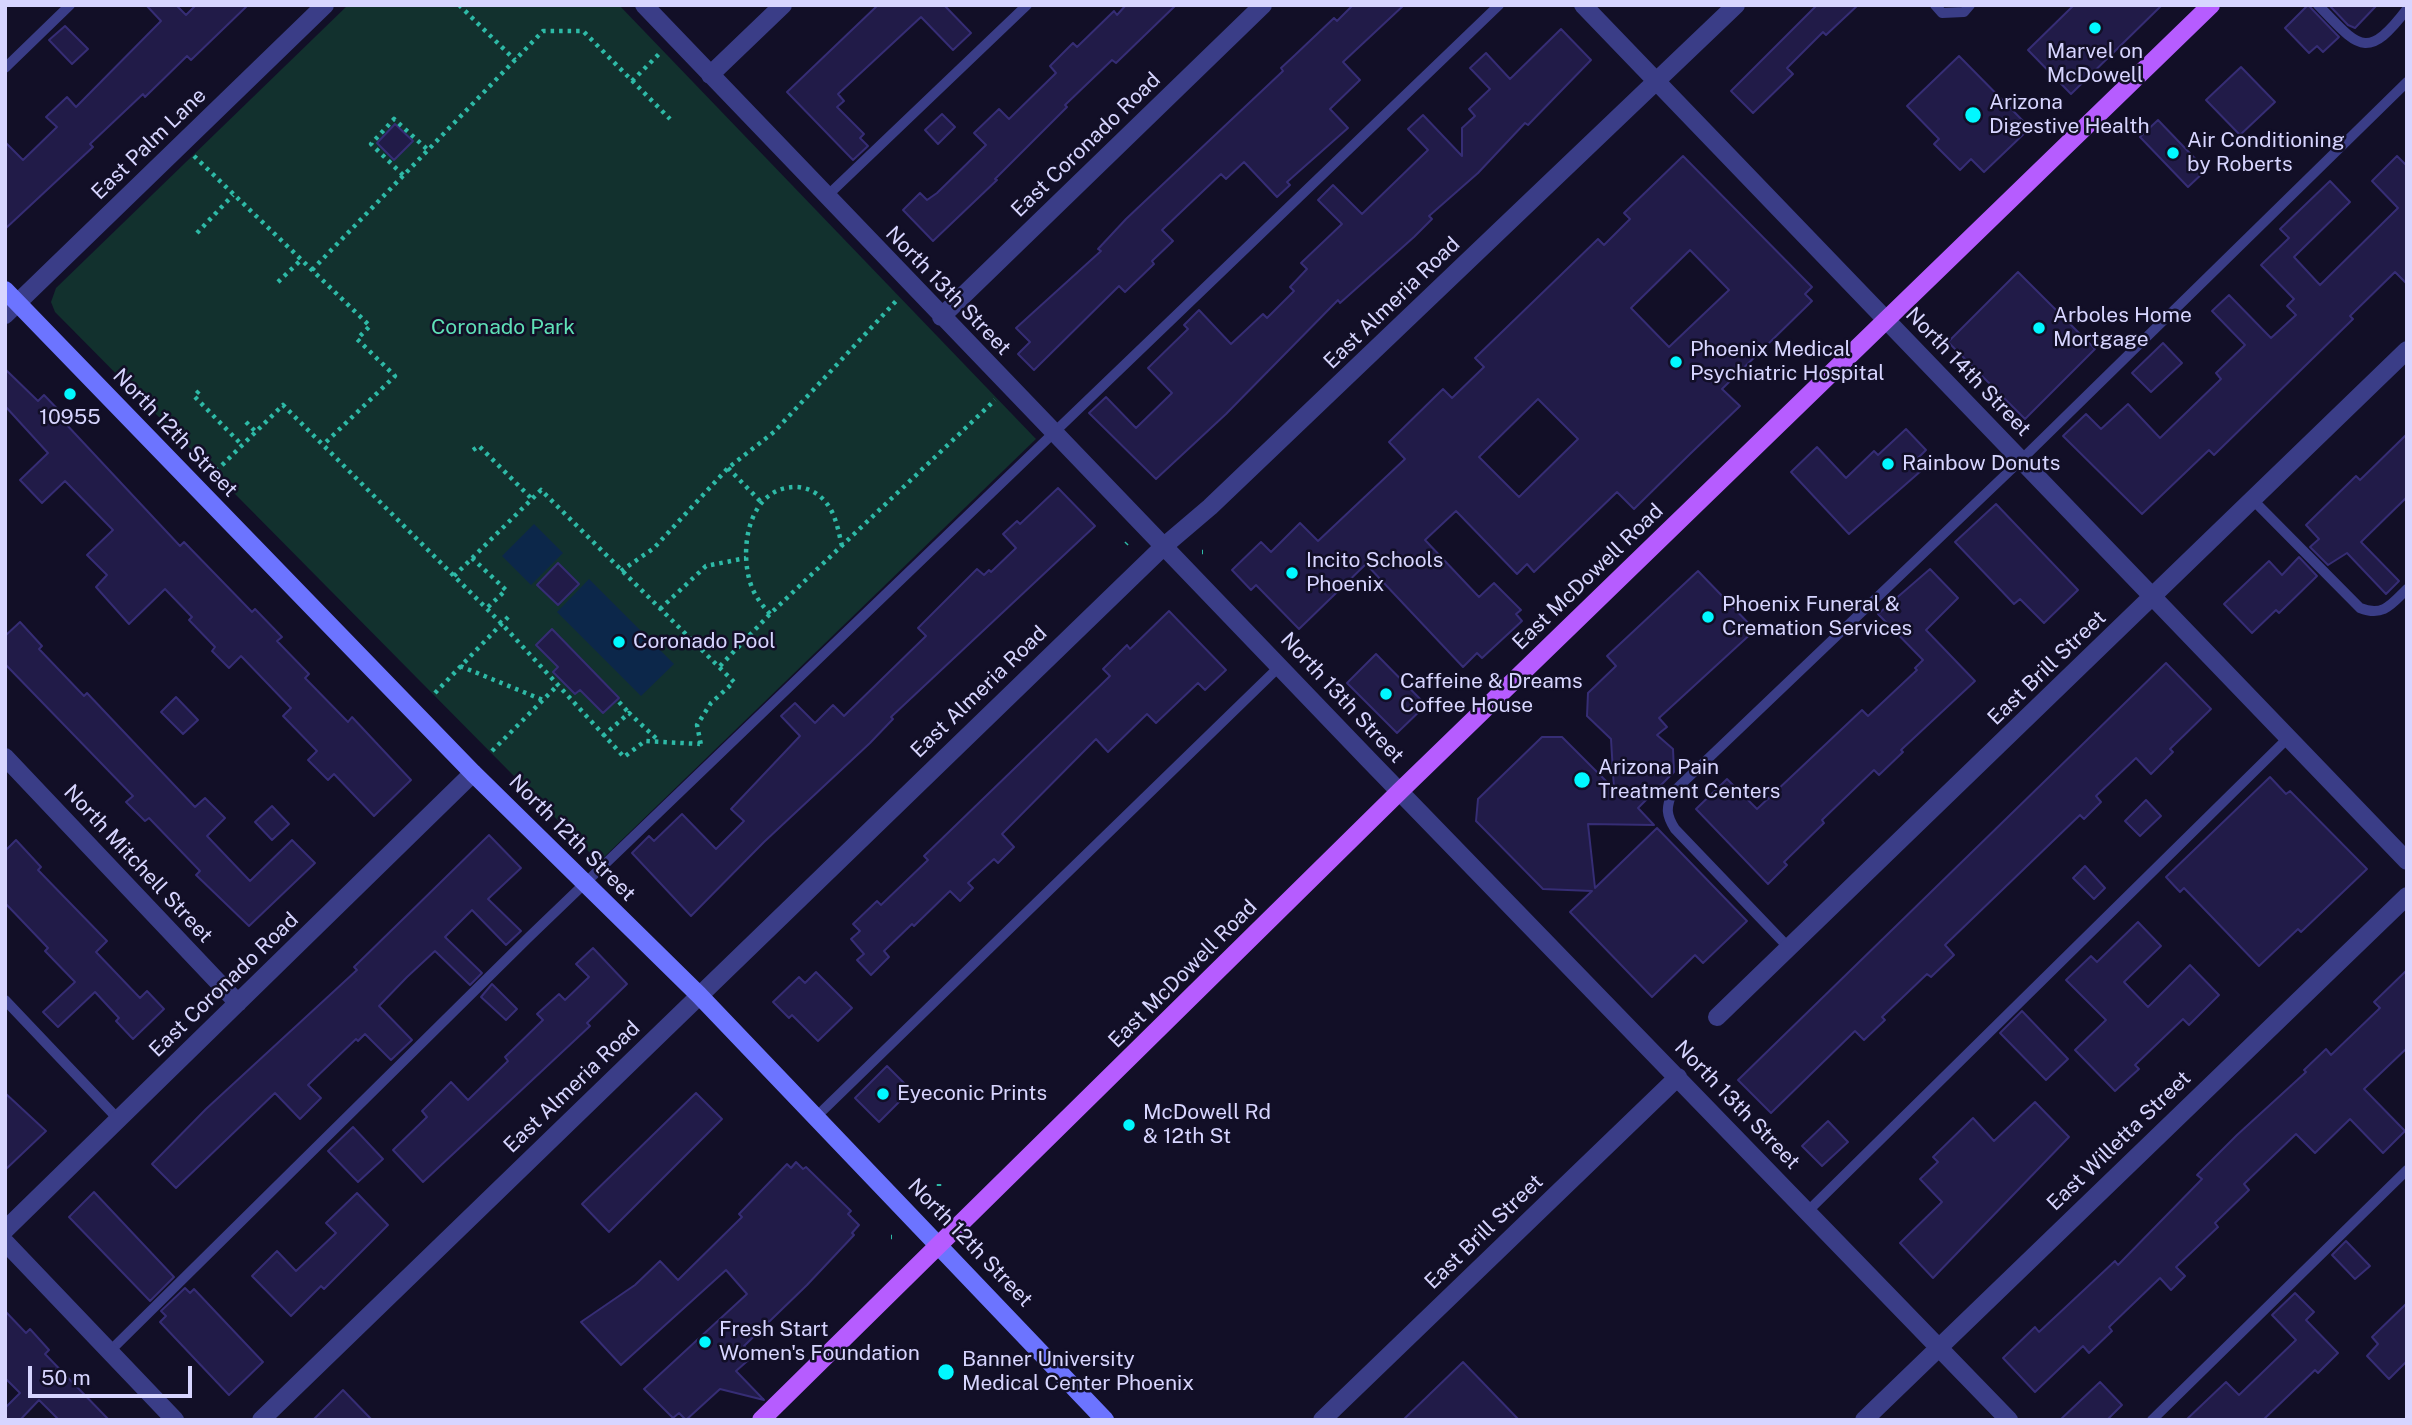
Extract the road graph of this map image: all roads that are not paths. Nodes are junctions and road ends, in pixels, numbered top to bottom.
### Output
1 (70, 5) edge
2 (325, 5) edge
3 (644, 5) edge
4 (783, 5) edge
5 (1027, 5) edge
6 (1263, 5) edge
7 (1499, 5) edge
8 (1583, 5) edge
9 (1736, 5) edge
10 (1935, 5) edge
11 (1970, 5) edge
12 (2210, 5) edge
13 (2318, 5) edge
14 (2407, 9) edge
15 (5, 68) edge
16 (710, 75) junction
17 (2407, 82) edge
18 (1658, 83) junction
19 (827, 197) junction
20 (9, 303) edge
21 (941, 317) junction
22 (1886, 320) junction
23 (2407, 350) edge
24 (1053, 435) junction
25 (2021, 460) junction
26 (2253, 500) junction
27 (1163, 547) junction
28 (2407, 589) edge
29 (2153, 598) junction
30 (1281, 665) junction
31 (2288, 738) junction
32 (5, 757) edge
33 (473, 773) junction
34 (1399, 792) junction
35 (2407, 861) edge
36 (586, 884) junction
37 (2407, 896) edge
38 (1789, 948) junction
39 (699, 995) junction
40 (5, 1000) edge
41 (238, 1003) junction
42 (1717, 1017) dead end
43 (1678, 1077) junction
44 (816, 1117) junction
45 (118, 1119) junction
46 (2407, 1170) edge
47 (1808, 1211) junction
48 (5, 1230) edge
49 (5, 1242) edge
50 (941, 1245) junction
51 (1939, 1347) junction
52 (111, 1350) junction
53 (175, 1420) edge
54 (261, 1420) edge
55 (761, 1420) edge
56 (1105, 1420) edge
57 (1322, 1420) edge
58 (1864, 1420) edge
59 (2009, 1420) edge
60 (2152, 1420) edge

1 - 15 lane
2 - 20 street, East Palm Lane
3 - 16 street, North 13th Street
4 - 16 street
5 - 19 lane
6 - 21 street, East Coronado Road
7 - 24 lane
8 - 18 street, North 14th Street
9 - 18 street, East Almeria Road
10 - 11 lane
12 - 22 main road, East McDowell Road
13 - 14 lane
16 - 19 street, North 13th Street
17 - 25 lane
18 - 22 street, North 14th Street
18 - 27 street, East Almeria Road
19 - 21 street, North 13th Street
20 - 33 street, North 12th Street
21 - 24 street, North 13th Street
22 - 25 street, North 14th Street
22 - 34 main road, East McDowell Road
23 - 26 street, East Brill Street
24 - 27 street, North 13th Street
24 - 36 lane
25 - 29 street, North 14th Street
25 - 38 lane
26 - 28 lane
26 - 29 street, East Brill Street
27 - 30 street, North 13th Street
27 - 39 street, East Almeria Road
29 - 31 street, North 14th Street
29 - 38 street, East Brill Street
30 - 34 street, North 13th Street
30 - 44 lane
31 - 35 street, North 14th Street
31 - 47 lane
32 - 41 street, North Mitchell Street
33 - 36 street, North 12th Street
33 - 41 street, East Coronado Road
34 - 43 street, North 13th Street
34 - 50 main road, East McDowell Road
36 - 39 street, North 12th Street
36 - 52 lane
37 - 51 street, East Willetta Street
38 - 42 street, East Brill Street
39 - 44 street, North 12th Street
39 - 54 street, East Almeria Road
40 - 45 lane
41 - 45 street, East Coronado Road
43 - 47 street, North 13th Street
43 - 57 street, East Brill Street
44 - 50 street, North 12th Street
45 - 48 street, East Coronado Road
46 - 60 lane
47 - 51 street, North 13th Street
49 - 52 street
50 - 55 main road, East McDowell Road
50 - 56 street, North 12th Street
51 - 58 street, East Willetta Street
51 - 59 street, North 13th Street
52 - 53 street

